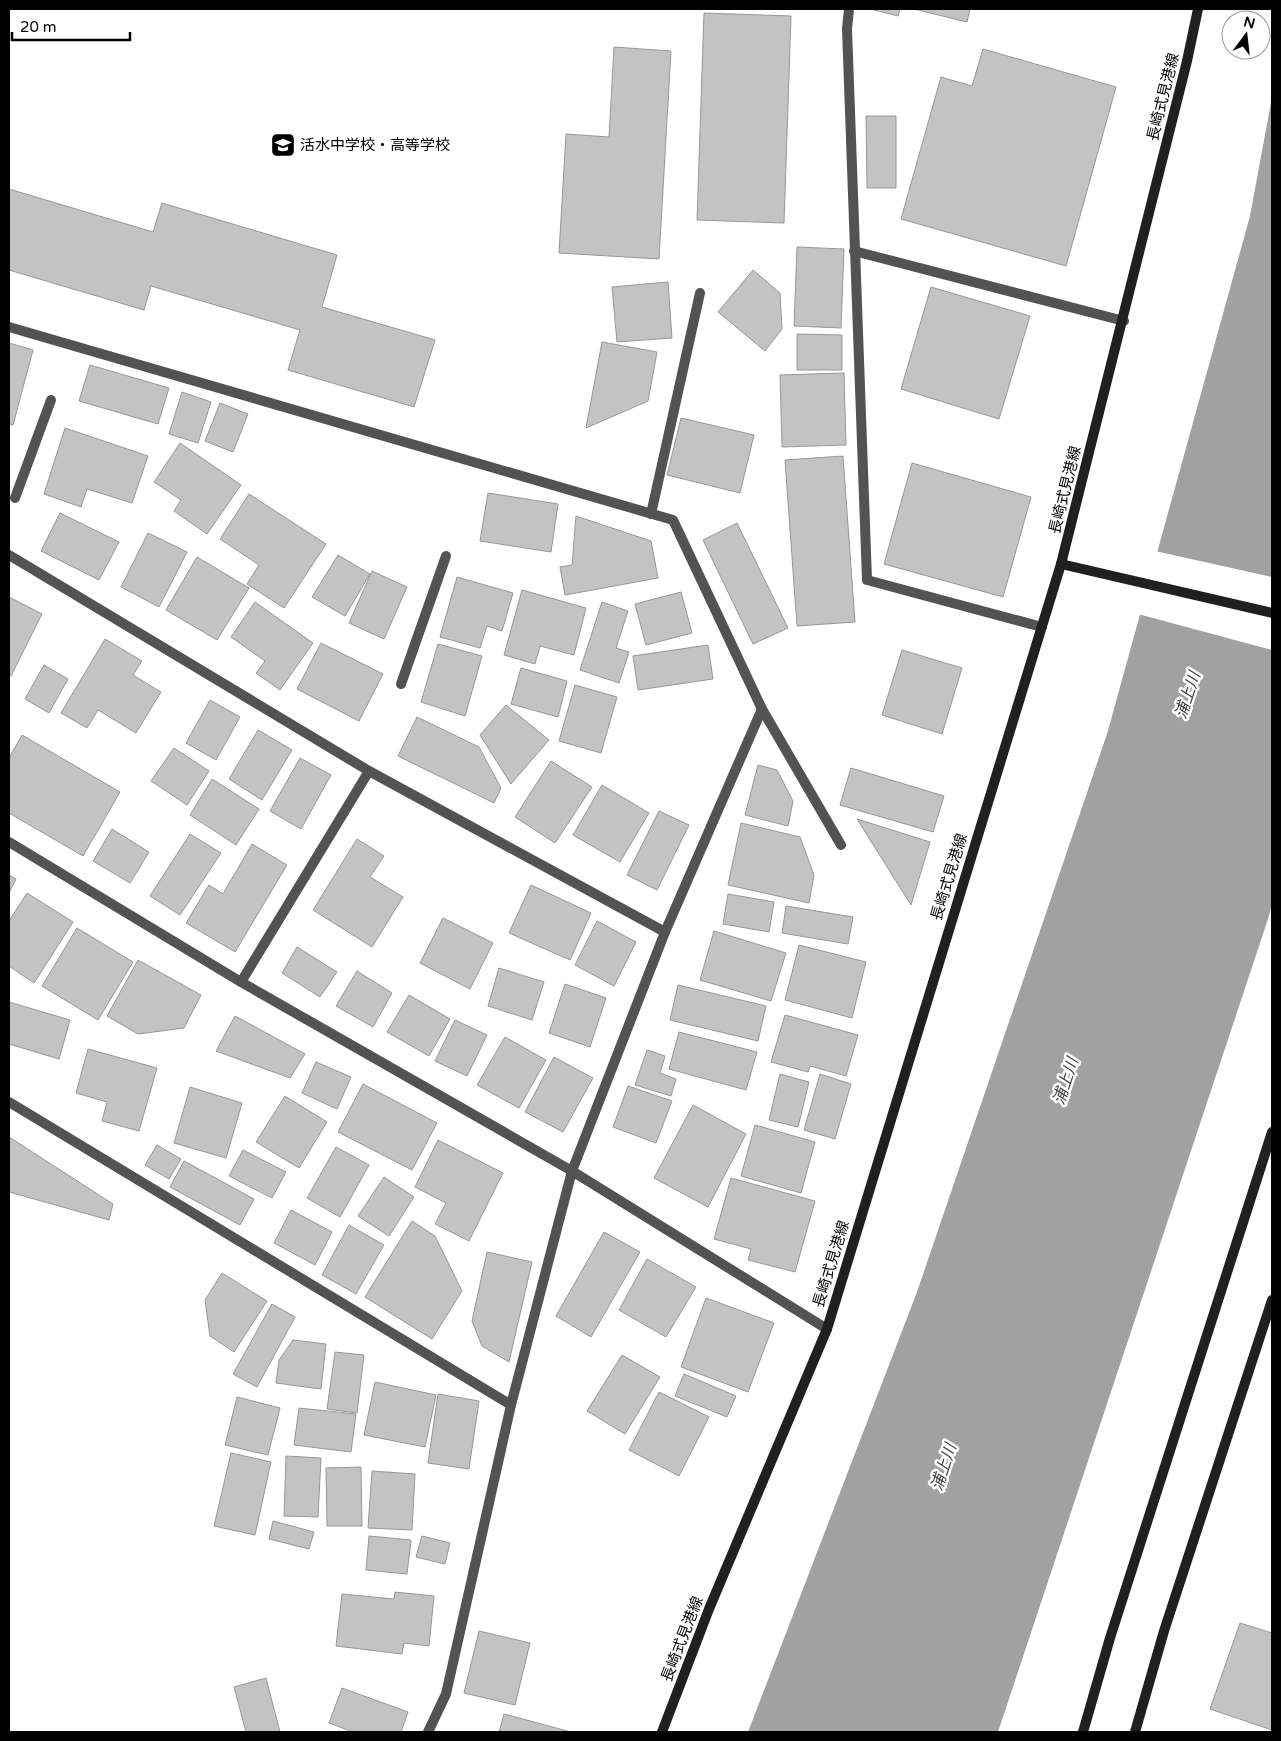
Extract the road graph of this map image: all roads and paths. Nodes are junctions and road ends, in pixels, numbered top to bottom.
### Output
1 (849, 9) edge
2 (1198, 9) edge
3 (854, 251) junction
4 (700, 293) dead end
5 (1124, 321) junction
6 (9, 327) edge
7 (51, 400) dead end
8 (14, 498) dead end
9 (651, 514) junction
10 (9, 555) edge
11 (446, 556) dead end
12 (1061, 564) junction
13 (1272, 613) edge
14 (1042, 627) junction
15 (400, 684) dead end
16 (762, 709) junction
17 (369, 771) junction
18 (9, 842) edge
19 (841, 845) dead end
20 (665, 932) junction
21 (241, 982) junction
22 (9, 1102) edge
23 (1272, 1132) edge
24 (572, 1171) junction
25 (1272, 1300) edge
26 (827, 1329) junction
27 (511, 1405) junction
28 (428, 1732) edge
29 (662, 1732) edge
30 (1083, 1732) edge
31 (1135, 1732) edge

1 - 3 street
2 - 5 main road, 長崎式見港線
3 - 5 street
3 - 14 street
4 - 9 street
5 - 12 main road, 長崎式見港線
6 - 9 street
7 - 8 street
9 - 16 street
10 - 17 street
11 - 15 street
12 - 13 main road
12 - 14 main road, 長崎式見港線
14 - 26 main road, 長崎式見港線
16 - 19 street
16 - 20 street
17 - 20 street
17 - 21 street
18 - 21 street
20 - 24 street
21 - 24 street
22 - 27 street
23 - 30 main road
24 - 26 street
24 - 27 street
25 - 31 main road
26 - 29 main road, 長崎式見港線
27 - 28 street

